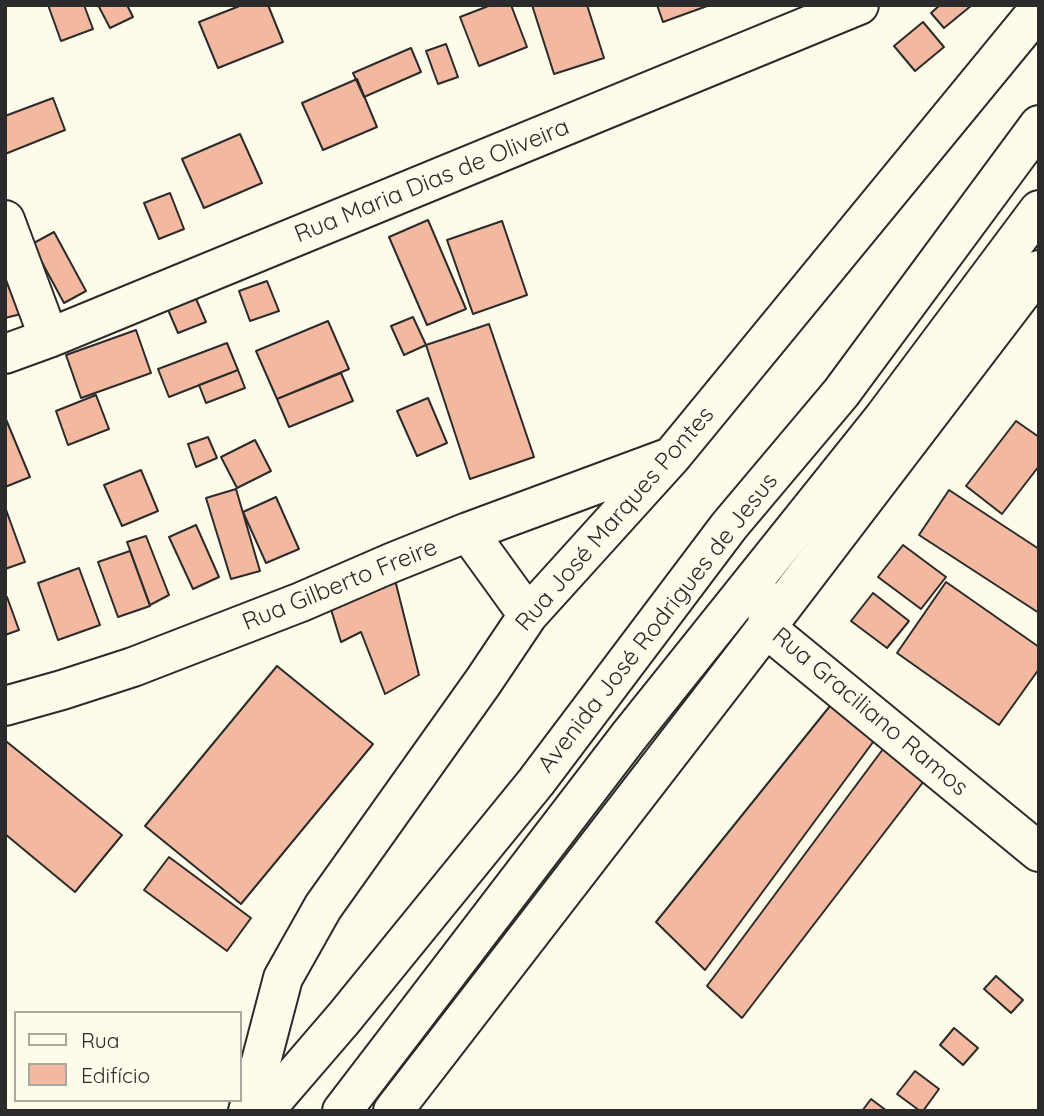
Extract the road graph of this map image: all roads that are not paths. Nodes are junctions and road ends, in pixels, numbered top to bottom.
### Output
1 (859, 5) edge
2 (1039, 9) edge
3 (1039, 125) edge
4 (1039, 210) edge
5 (5, 220) edge
6 (1039, 270) edge
7 (48, 338) junction
8 (5, 354) edge
9 (672, 456) junction
10 (468, 533) junction
11 (785, 542) junction
12 (528, 615) junction
13 (766, 628) junction
14 (5, 706) edge
15 (1039, 852) edge
16 (248, 1111) edge
17 (264, 1111) edge
18 (342, 1111) edge
19 (393, 1111) edge

1 - 7 street, Rua Maria Dias de Oliveira
2 - 9 street, Rua José Marques Pontes
3 - 17 street, Avenida José Rodrigues de Jesus
4 - 11 street, Avenida José Rodrigues de Jesus
5 - 7 street
6 - 13 street
7 - 8 street, Rua Maria Dias de Oliveira
9 - 10 street, Rua Gilberto Freire
9 - 12 street, Rua José Marques Pontes
10 - 12 street
10 - 14 street, Rua Gilberto Freire
11 - 13 street, Rua Graciliano Ramos
11 - 18 street, Avenida José Rodrigues de Jesus
12 - 16 street, Rua José Marques Pontes
13 - 15 street, Rua Graciliano Ramos
13 - 19 street

